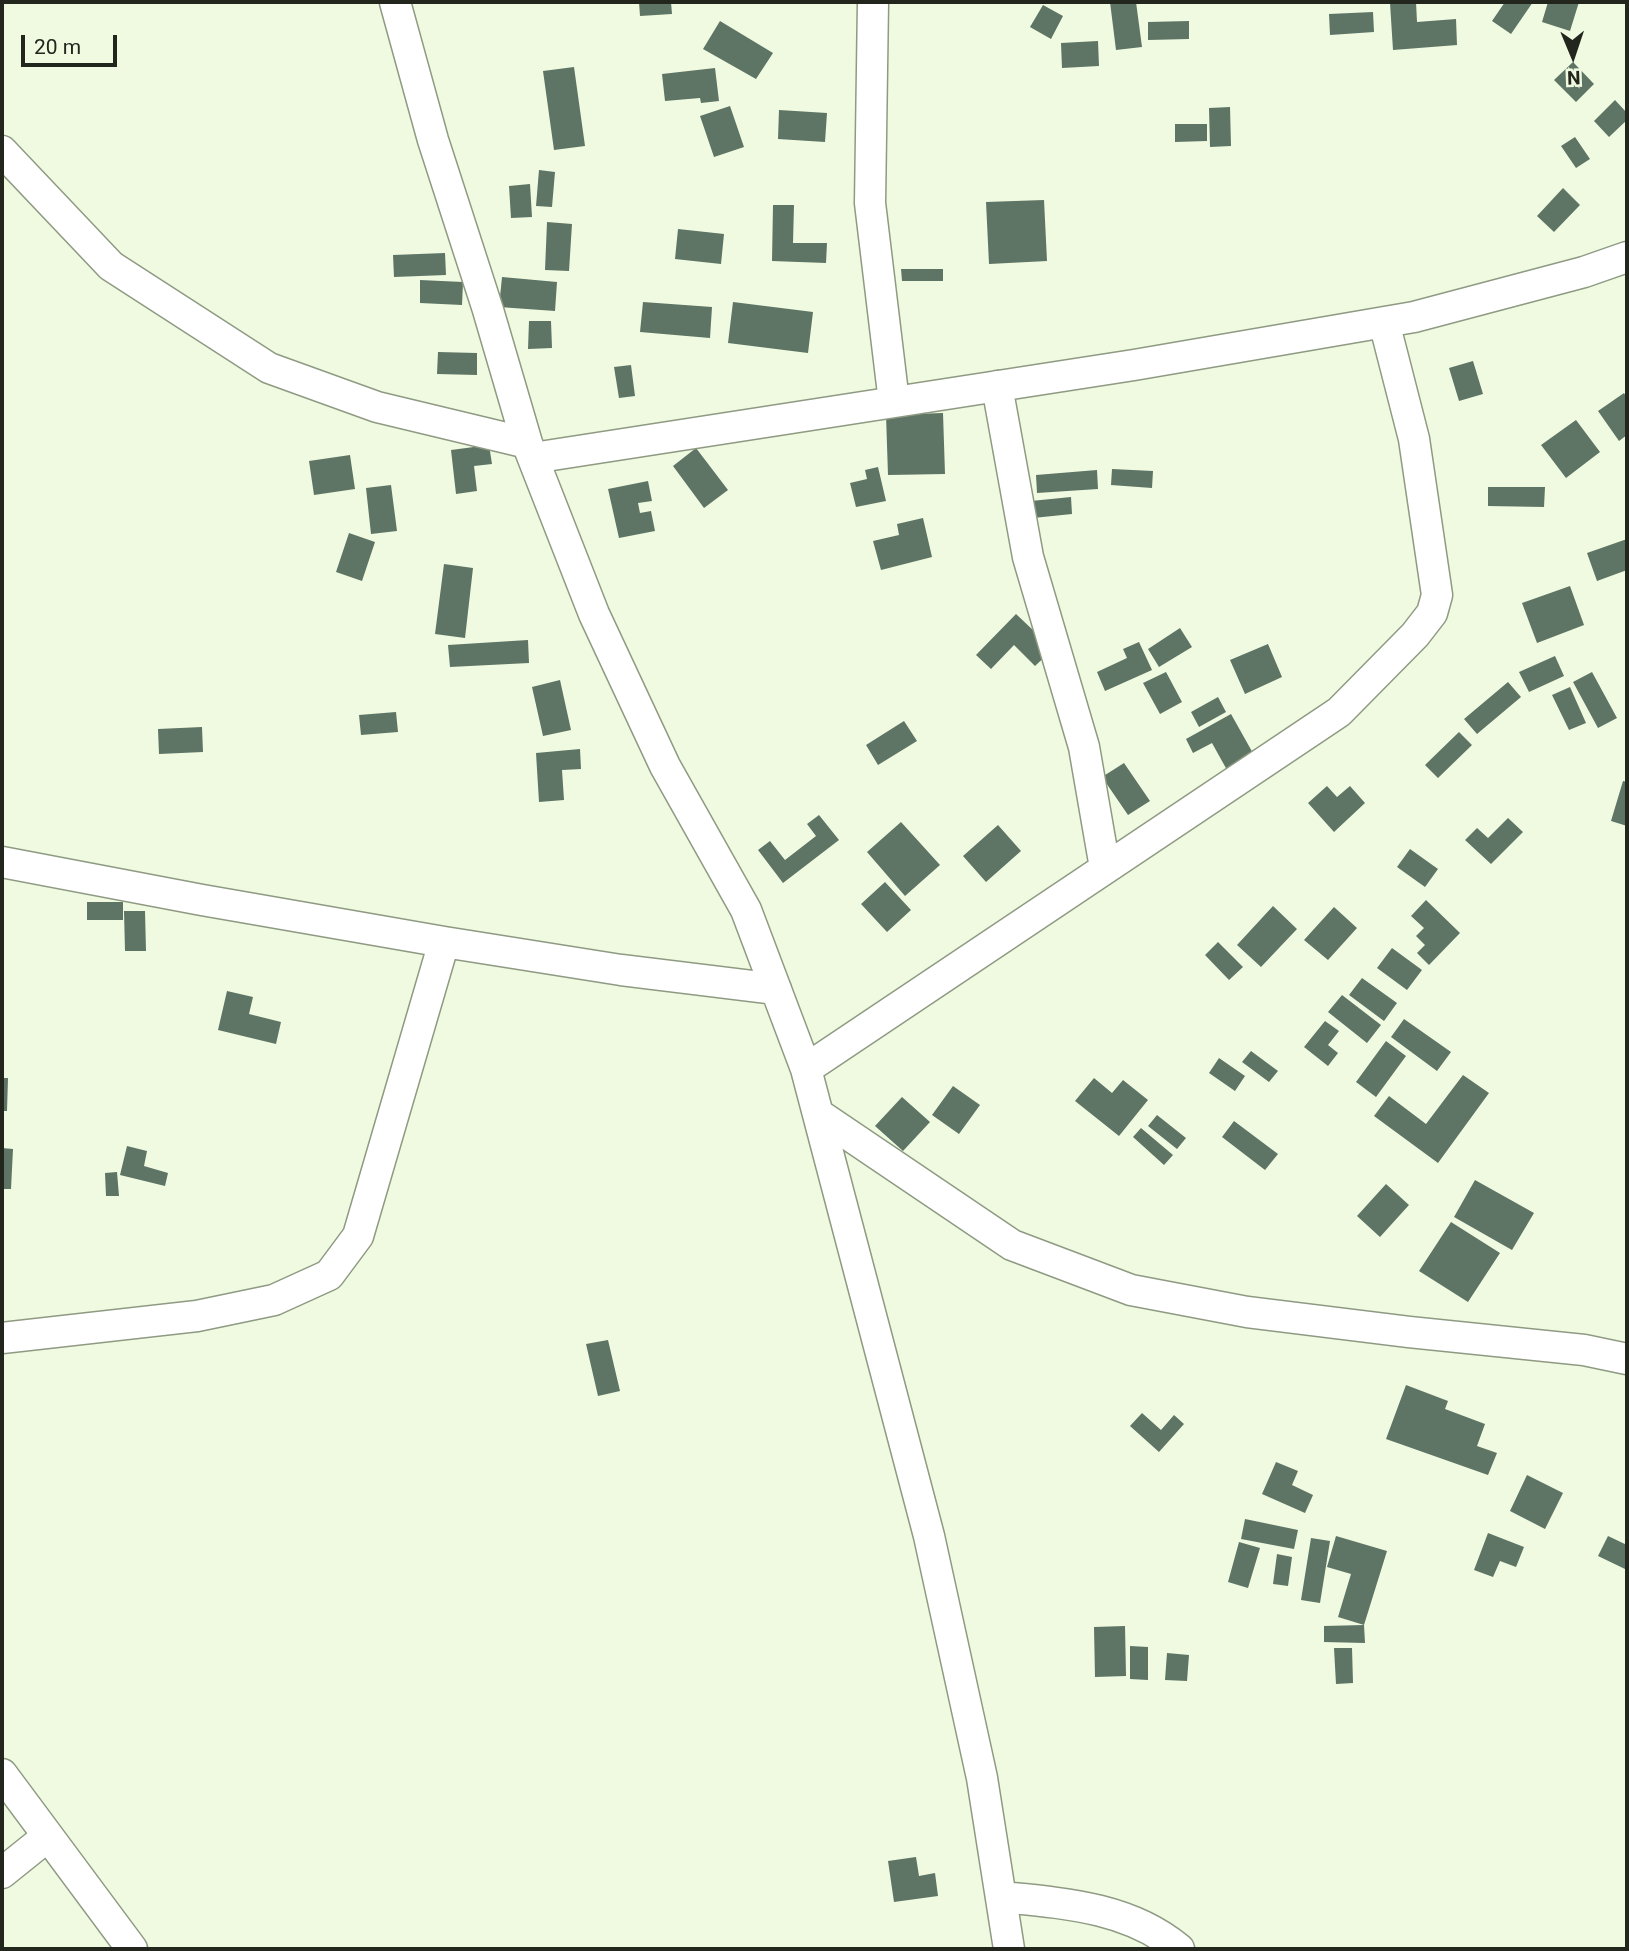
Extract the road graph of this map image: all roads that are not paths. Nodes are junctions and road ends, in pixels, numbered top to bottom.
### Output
1 (873, 2) edge
2 (398, 4) edge
3 (2, 151) edge
4 (1627, 257) edge
5 (1384, 322) junction
6 (997, 386) junction
7 (894, 402) junction
8 (530, 451) junction
9 (2, 862) edge
10 (1105, 868) junction
11 (444, 942) junction
12 (776, 989) junction
13 (806, 1069) junction
14 (818, 1114) junction
15 (2, 1338) edge
16 (1627, 1359) edge
17 (2, 1774) edge
18 (48, 1836) junction
19 (2, 1873) edge
20 (1001, 1896) junction
21 (132, 1949) edge
22 (1009, 1949) edge
23 (1179, 1949) edge

1 - 7 street
2 - 8 street
3 - 8 street
4 - 5 street
5 - 6 street
5 - 10 street
6 - 7 street
6 - 10 street
7 - 8 street
8 - 12 street
9 - 11 street
10 - 13 street
11 - 12 street
11 - 15 street
12 - 13 street
13 - 14 street
14 - 16 street
14 - 20 street
17 - 18 street
18 - 19 street
18 - 21 street
20 - 22 street
20 - 23 street

